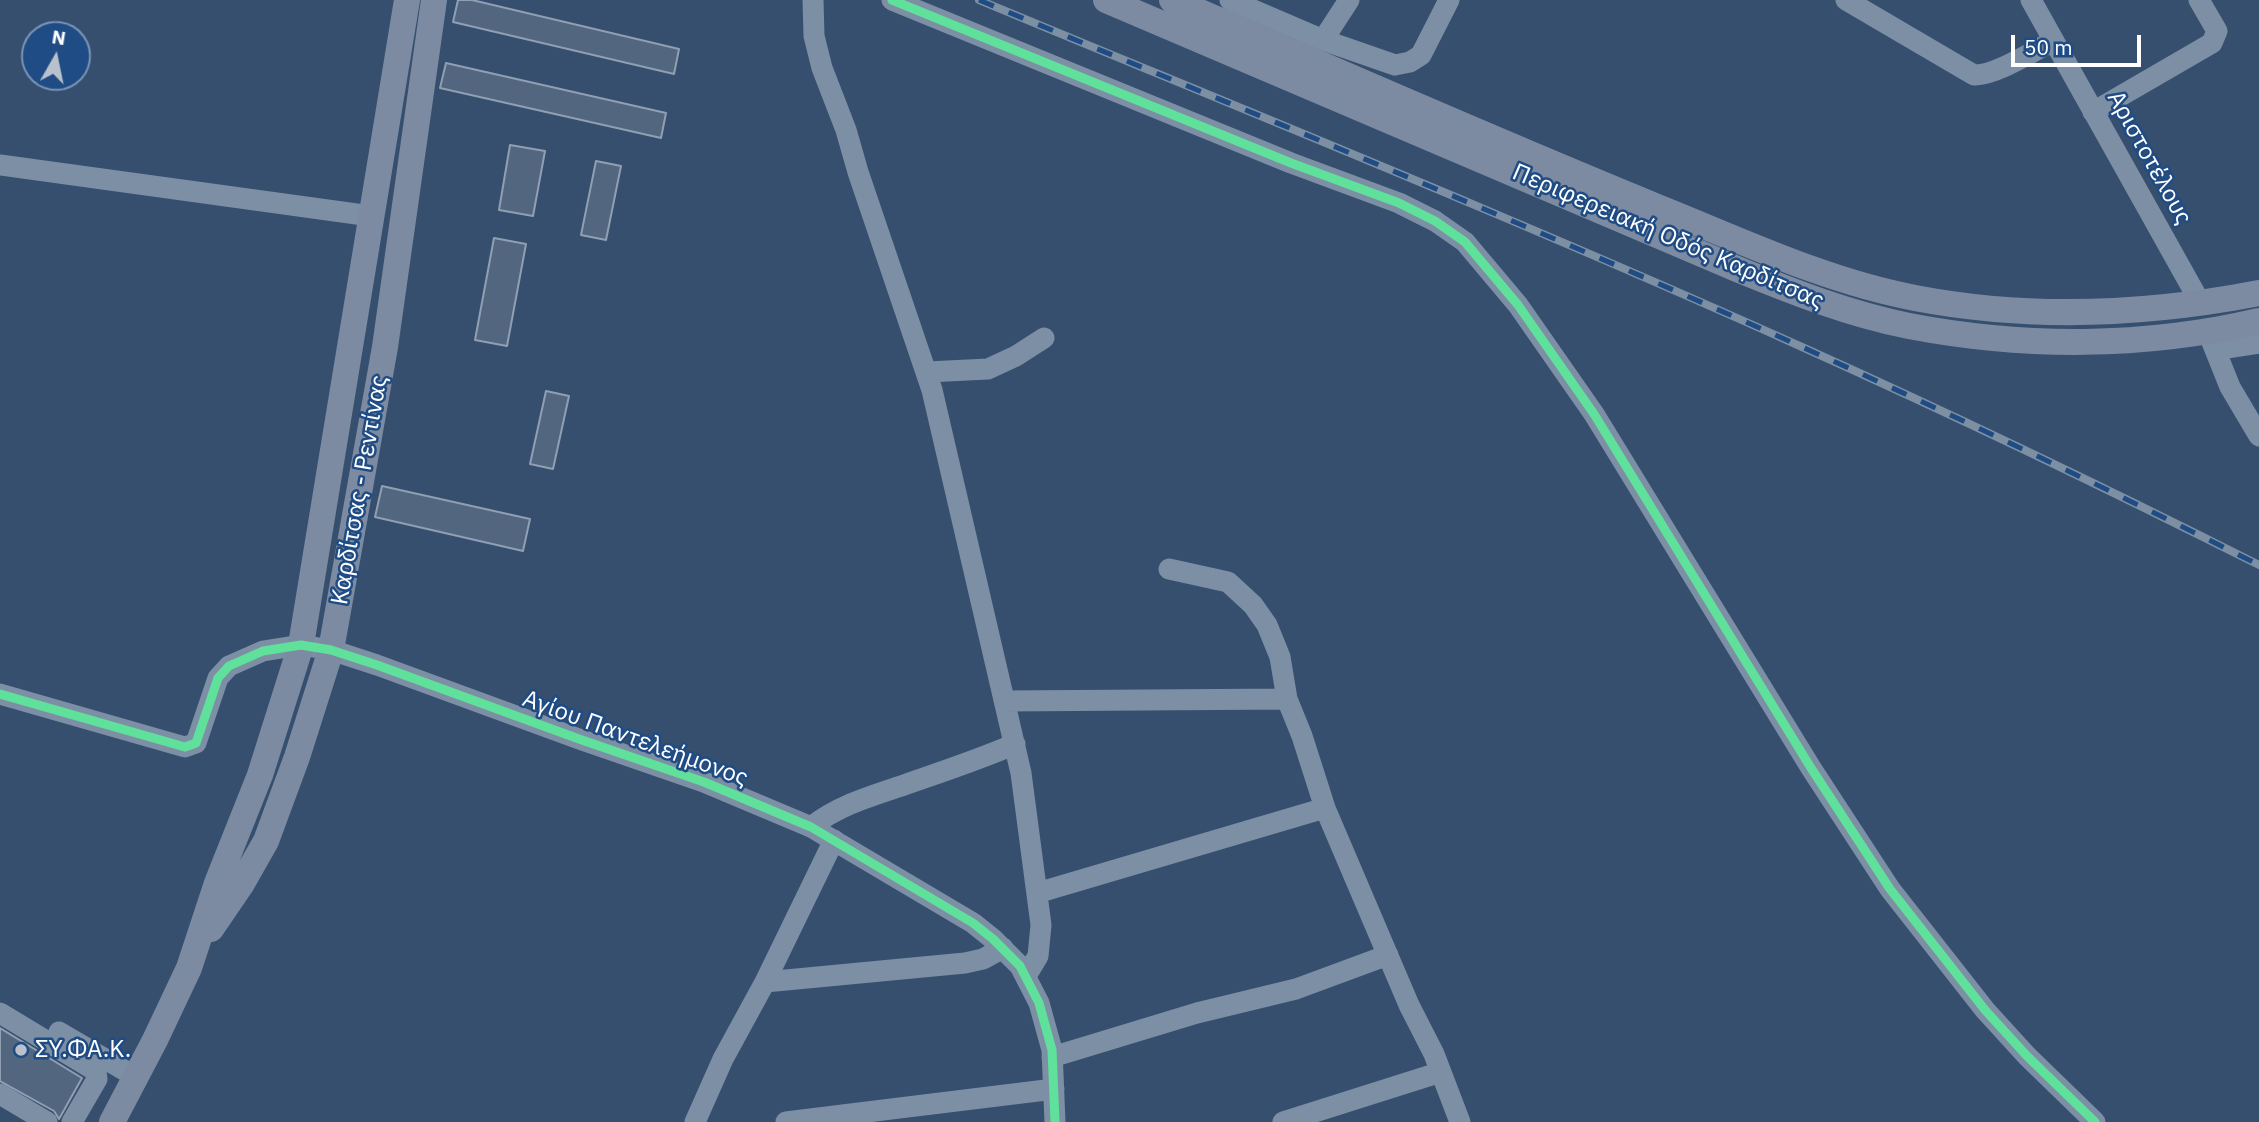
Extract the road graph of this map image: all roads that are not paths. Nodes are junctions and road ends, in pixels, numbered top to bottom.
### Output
1 (407, 0) edge
2 (434, 0) edge
3 (813, 0) edge
4 (892, 0) edge
5 (1106, 0) edge
6 (1172, 0) edge
7 (1230, 0) edge
8 (1349, 0) edge
9 (1449, 0) edge
10 (1846, 0) edge
11 (2031, 0) edge
12 (2199, 0) edge
13 (1323, 40) junction
14 (2053, 41) junction
15 (393, 94) junction
16 (421, 98) junction
17 (2094, 113) junction
18 (0, 165) edge
19 (372, 216) junction
20 (2259, 293) edge
21 (2201, 304) junction
22 (2259, 321) edge
23 (1044, 338) dead end
24 (2212, 341) junction
25 (2259, 343) edge
26 (927, 372) junction
27 (2259, 436) edge
28 (1169, 569) dead end
29 (301, 645) junction
30 (331, 650) junction
31 (0, 694) edge
32 (1287, 699) junction
33 (1004, 701) junction
34 (1015, 744) junction
35 (1325, 808) junction
36 (811, 827) junction
37 (834, 840) junction
38 (1037, 893) junction
39 (1003, 948) junction
40 (196, 951) junction
41 (1388, 956) junction
42 (1026, 976) junction
43 (765, 982) junction
44 (0, 997) edge
45 (0, 1013) edge
46 (1052, 1057) junction
47 (1441, 1072) junction
48 (136, 1077) junction
49 (1055, 1089) junction
50 (0, 1094) edge
51 (828, 1120) edge
52 (47, 1122) edge
53 (72, 1122) edge
54 (112, 1122) edge
55 (695, 1122) edge
56 (786, 1122) edge
57 (1055, 1122) edge
58 (1283, 1122) edge
59 (1460, 1122) edge
60 (2095, 1122) edge

1 - 15 main road, Καρδίτσας - Ρεντίνας
2 - 16 main road, Καρδίτσας - Ρεντίνας
3 - 26 street
4 - 60 street
5 - 24 main road, Περιφερειακή Οδός Καρδίτσας
6 - 21 main road, Περιφερειακή Οδός Καρδίτσας
7 - 13 street
8 - 13 street
9 - 13 street
10 - 14 street
11 - 14 street, Αριστοτέλους
12 - 17 street
14 - 17 street, Αριστοτέλους
15 - 16 main road
15 - 19 main road, Καρδίτσας - Ρεντίνας
16 - 30 main road, Καρδίτσας - Ρεντίνας
17 - 21 street, Αριστοτέλους
18 - 19 street
19 - 29 main road, Καρδίτσας - Ρεντίνας
20 - 21 main road, Περιφερειακή Οδός Καρδίτσας
22 - 24 main road, Περιφερειακή Οδός Καρδίτσας
23 - 26 street
24 - 25 street
24 - 27 street
26 - 33 street
28 - 32 street
29 - 30 street, Αγίου Παντελεήμονος
29 - 31 street, Αγίου Παντελεήμονος
29 - 40 main road, Καρδίτσας - Ρεντίνας
30 - 36 street, Αγίου Παντελεήμονος
30 - 40 main road, Καρδίτσας - Ρεντίνας
32 - 33 street
32 - 35 street
33 - 34 street
34 - 36 street
34 - 38 street
35 - 38 street
35 - 41 street
36 - 37 street, Αγίου Παντελεήμονος
37 - 39 street, Αγίου Παντελεήμονος
37 - 43 street
38 - 42 street
39 - 42 street, Αγίου Παντελεήμονος
39 - 43 street
40 - 48 main road, Καρδίτσας - Ρεντίνας
41 - 46 street
41 - 47 street
42 - 46 street, Αγίου Παντελεήμονος
43 - 55 street
44 - 48 street
45 - 53 street
46 - 49 street, Αγίου Παντελεήμονος
47 - 58 street
47 - 59 street
48 - 54 main road, Καρδίτσας - Ρεντίνας
49 - 51 street
49 - 57 street, Αγίου Παντελεήμονος
50 - 52 street
51 - 56 street

